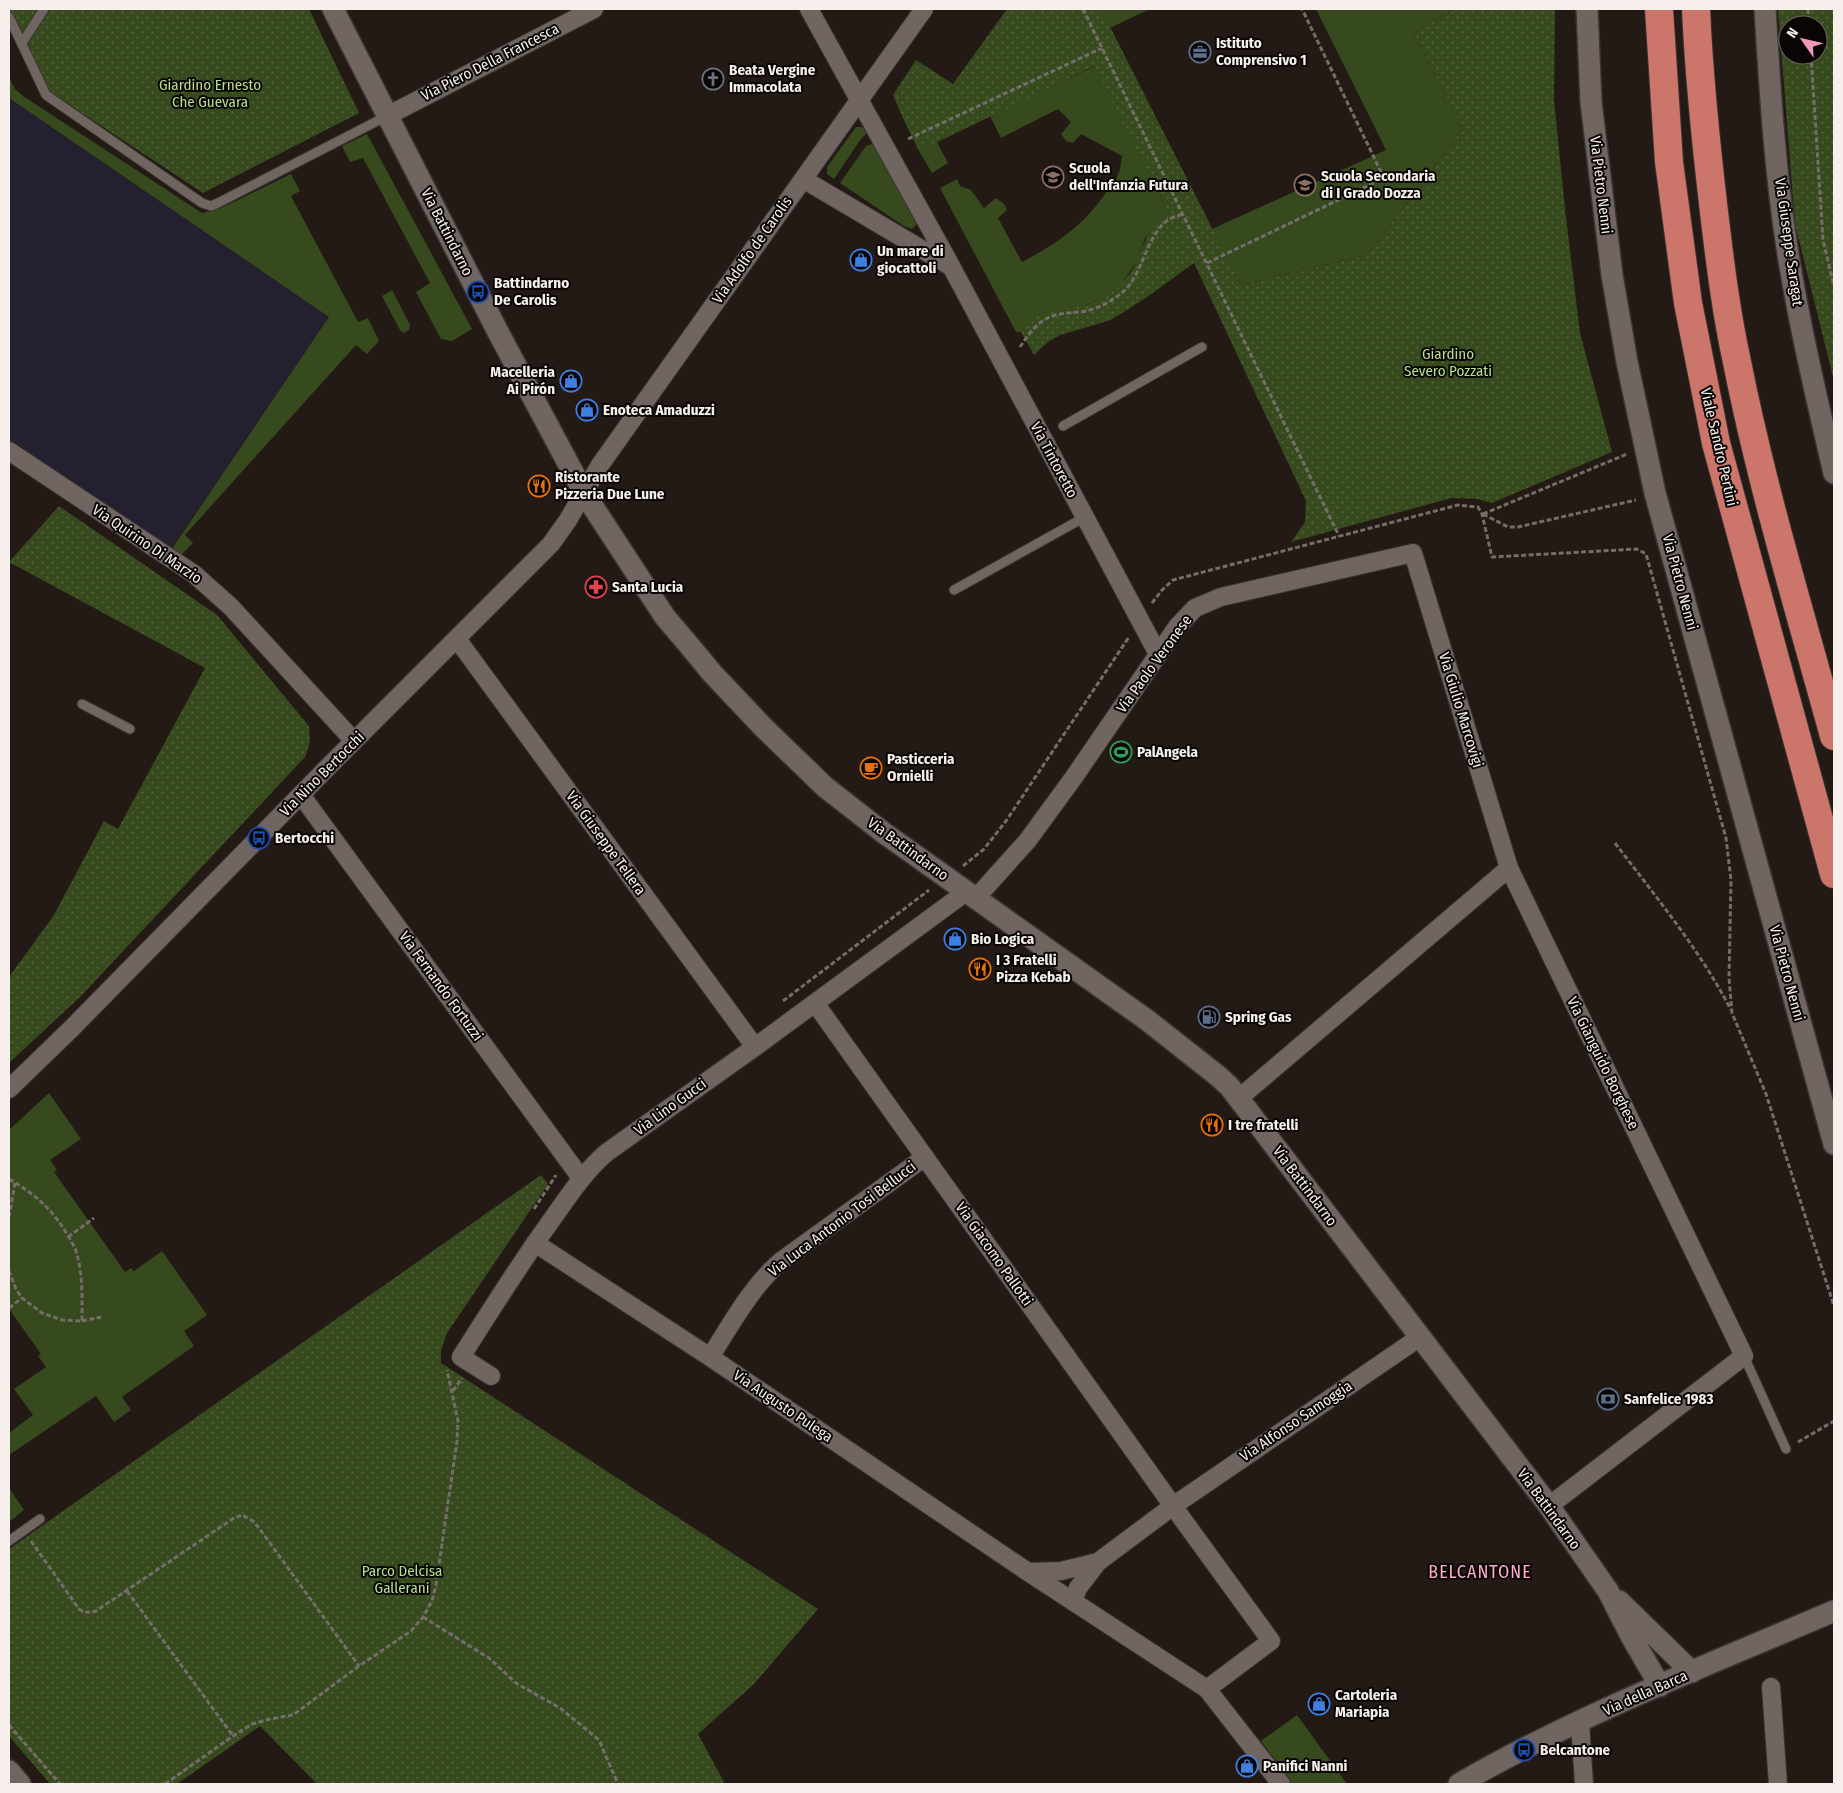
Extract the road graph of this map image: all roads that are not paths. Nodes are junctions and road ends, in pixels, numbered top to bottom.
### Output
1 (44, 9) edge
2 (333, 9) edge
3 (809, 9) edge
4 (924, 9) edge
5 (1587, 9) edge
6 (1659, 9) edge
7 (1696, 9) edge
8 (1765, 9) edge
9 (585, 11) edge
10 (9, 17) edge
11 (22, 43) junction
12 (858, 100) junction
13 (387, 116) junction
14 (803, 179) junction
15 (951, 266) junction
16 (1202, 347) dead end
17 (1063, 426) dead end
18 (9, 451) edge
19 (1834, 473) edge
20 (584, 493) junction
21 (1085, 517) junction
22 (1413, 553) joint
23 (954, 590) dead end
24 (457, 639) junction
25 (1158, 654) junction
26 (82, 704) dead end
27 (130, 729) dead end
28 (1834, 736) edge
29 (354, 741) junction
30 (300, 795) junction
31 (1509, 868) junction
32 (1834, 874) edge
33 (971, 895) junction
34 (815, 1003) junction
35 (755, 1047) junction
36 (9, 1089) edge
37 (1238, 1099) junction
38 (1834, 1144) edge
39 (925, 1157) junction
40 (581, 1178) junction
41 (535, 1243) junction
42 (1420, 1336) junction
43 (1744, 1356) junction
44 (710, 1357) junction
45 (491, 1376) dead end
46 (1786, 1449) road end
47 (1173, 1506) junction
48 (1549, 1506) junction
49 (40, 1519) dead end
50 (9, 1541) edge
51 (1098, 1562) junction
52 (1028, 1572) junction
53 (1608, 1591) junction
54 (1073, 1601) junction
55 (1834, 1611) edge
56 (1692, 1672) junction
57 (1660, 1686) junction
58 (1771, 1686) dead end
59 (1207, 1689) junction
60 (1580, 1722) junction
61 (9, 1770) edge
62 (20, 1784) edge
63 (1281, 1784) edge
64 (1459, 1784) edge
65 (1584, 1784) edge
66 (1778, 1784) edge

1 - 11 lane
2 - 13 street, Via Battindarno
3 - 12 street, Via Tintoretto
4 - 12 street, Via Adolfo de Carolis
5 - 38 street, Via Pietro Nenni
6 - 32 highway, Viale Sandro Pertini
7 - 28 highway
8 - 19 street, Via Giuseppe Saragat
9 - 13 street, Via Piero Della Francesca
10 - 11 lane
11 - 13 lane
12 - 14 street, Via Adolfo de Carolis
12 - 15 street, Via Tintoretto
13 - 20 street, Via Battindarno
14 - 15 street
14 - 20 street, Via Adolfo de Carolis
15 - 21 street, Via Tintoretto
16 - 17 lane
18 - 29 street, Via Quirino Di Marzio
20 - 24 street, Via Nino Bertocchi
20 - 33 street, Via Battindarno
21 - 23 lane
21 - 25 street, Via Tintoretto
22 - 25 street, Via Paolo Veronese
22 - 31 street, Via Giulio Marcovigi
24 - 29 street, Via Nino Bertocchi
24 - 35 street, Via Giuseppe Tellera
25 - 33 street, Via Paolo Veronese
26 - 27 lane
29 - 30 street, Via Nino Bertocchi
30 - 36 street, Via Nino Bertocchi
30 - 40 street, Via Fernando Fortuzzi
31 - 37 street
31 - 43 street, Via Gianguido Borghese
33 - 34 street, Via Lino Gucci
33 - 37 street, Via Battindarno
34 - 35 street, Via Lino Gucci
34 - 39 street, Via Giacomo Pallotti
35 - 40 street, Via Lino Gucci
37 - 42 street, Via Battindarno
39 - 44 street, Via Luca Antonio Tosi Bellucci
39 - 47 street, Via Giacomo Pallotti
40 - 41 street, Via Lino Gucci
41 - 44 street, Via Augusto Pulega
41 - 45 street, Via Lino Gucci
42 - 47 street, Via Alfonso Samoggia
42 - 48 street, Via Battindarno
43 - 46 lane
43 - 48 street
44 - 52 street, Via Augusto Pulega
47 - 51 street, Via Alfonso Samoggia
47 - 59 street, Via Giacomo Pallotti
48 - 53 street, Via Battindarno
49 - 50 lane
51 - 52 street
51 - 54 street
52 - 54 street, Via Augusto Pulega
53 - 56 street, Via Battindarno
53 - 57 street, Via Battindarno
54 - 59 street, Via Augusto Pulega
55 - 56 street, Via della Barca
56 - 57 street, Via della Barca
57 - 60 street, Via della Barca
58 - 66 street
59 - 63 street, Via Augusto Pulega
60 - 64 street, Via della Barca
60 - 65 street
61 - 62 street

